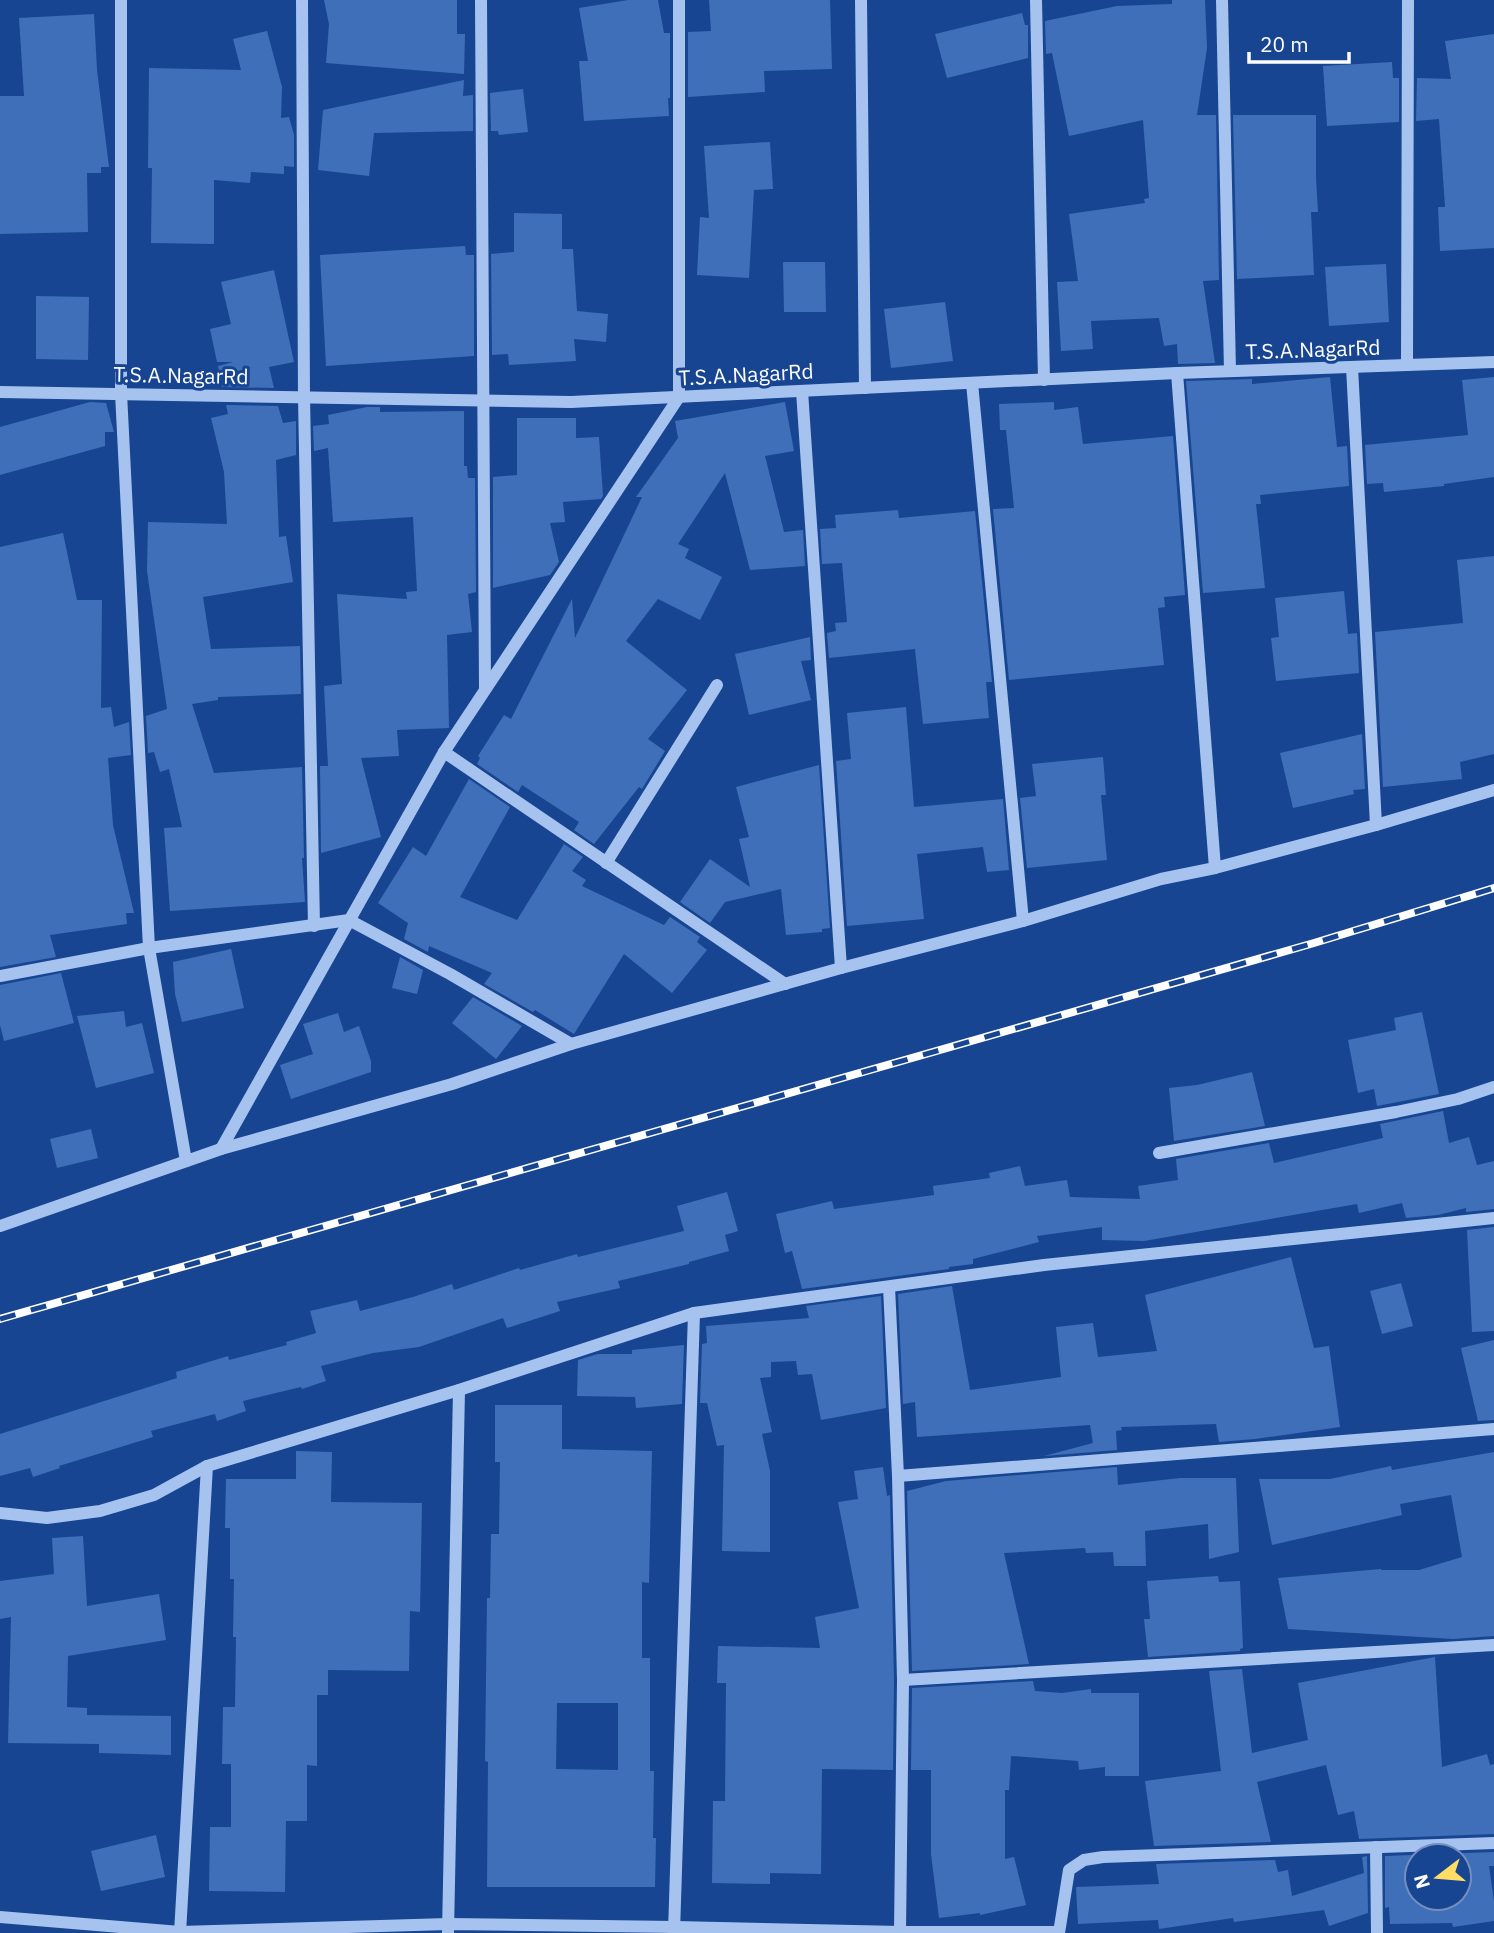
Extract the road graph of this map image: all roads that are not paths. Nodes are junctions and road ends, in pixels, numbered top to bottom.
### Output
1 (121, 0) edge
2 (302, 0) edge
3 (481, 0) edge
4 (679, 0) edge
5 (861, 0) edge
6 (1036, 0) edge
7 (1222, 0) edge
8 (1408, 0) edge
9 (1494, 362) edge
10 (1407, 365) junction
11 (1352, 367) junction
12 (1230, 371) junction
13 (1177, 373) junction
14 (1044, 380) junction
15 (972, 383) junction
16 (865, 388) junction
17 (0, 391) edge
18 (802, 391) junction
19 (121, 394) junction
20 (304, 397) junction
21 (679, 397) junction
22 (485, 400) junction
23 (717, 685) dead end
24 (485, 690) junction
25 (444, 752) junction
26 (1494, 790) edge
27 (1376, 825) junction
28 (606, 863) junction
29 (1216, 868) junction
30 (349, 920) junction
31 (1023, 921) junction
32 (314, 926) junction
33 (149, 948) junction
34 (841, 968) junction
35 (0, 976) edge
36 (785, 984) junction
37 (571, 1044) junction
38 (1494, 1087) edge
39 (221, 1149) junction
40 (1159, 1153) dead end
41 (186, 1161) junction
42 (1494, 1218) edge
43 (0, 1226) edge
44 (889, 1287) junction
45 (694, 1313) junction
46 (459, 1390) junction
47 (1494, 1429) edge
48 (207, 1466) junction
49 (898, 1476) junction
50 (0, 1513) edge
51 (1494, 1645) edge
52 (903, 1680) junction
53 (1494, 1843) edge
54 (1376, 1847) junction
55 (0, 1917) edge
56 (448, 1929) edge
57 (675, 1930) edge
58 (863, 1932) edge
59 (900, 1932) edge
60 (180, 1933) edge
61 (1059, 1933) edge
62 (1377, 1933) edge

1 - 19 street
2 - 20 street
3 - 22 street
4 - 21 street
5 - 16 street
6 - 14 street
7 - 12 street
8 - 10 street
9 - 10 street, T.S.A.NagarRd
10 - 11 street, T.S.A.NagarRd
11 - 12 street, T.S.A.NagarRd
11 - 27 street
12 - 13 street, T.S.A.NagarRd
13 - 14 street, T.S.A.NagarRd
13 - 29 street
14 - 15 street, T.S.A.NagarRd
15 - 16 street, T.S.A.NagarRd
15 - 31 street
16 - 18 street, T.S.A.NagarRd
17 - 19 street, T.S.A.NagarRd
18 - 21 street, T.S.A.NagarRd
18 - 34 street
19 - 20 street, T.S.A.NagarRd
19 - 33 street
20 - 22 street, T.S.A.NagarRd
20 - 32 street
21 - 22 street, T.S.A.NagarRd
21 - 24 street
22 - 24 street
23 - 28 street
24 - 25 street
25 - 28 street
25 - 30 street
26 - 27 street
27 - 29 street
28 - 36 street
29 - 31 street
30 - 32 street
30 - 37 street
30 - 39 street
31 - 34 street
32 - 33 street
33 - 35 street
33 - 41 street
34 - 36 street
36 - 37 street
37 - 39 street
38 - 40 street
39 - 41 street
41 - 43 street
42 - 44 street
44 - 45 street
44 - 49 street
45 - 46 street
45 - 57 street
46 - 48 street
46 - 56 street
47 - 49 street
48 - 50 street
48 - 60 street
49 - 52 street
51 - 52 street
52 - 59 street
53 - 54 street
54 - 61 street
54 - 62 street
55 - 60 street
56 - 57 street
56 - 60 street
57 - 58 street
58 - 59 street
59 - 61 street

